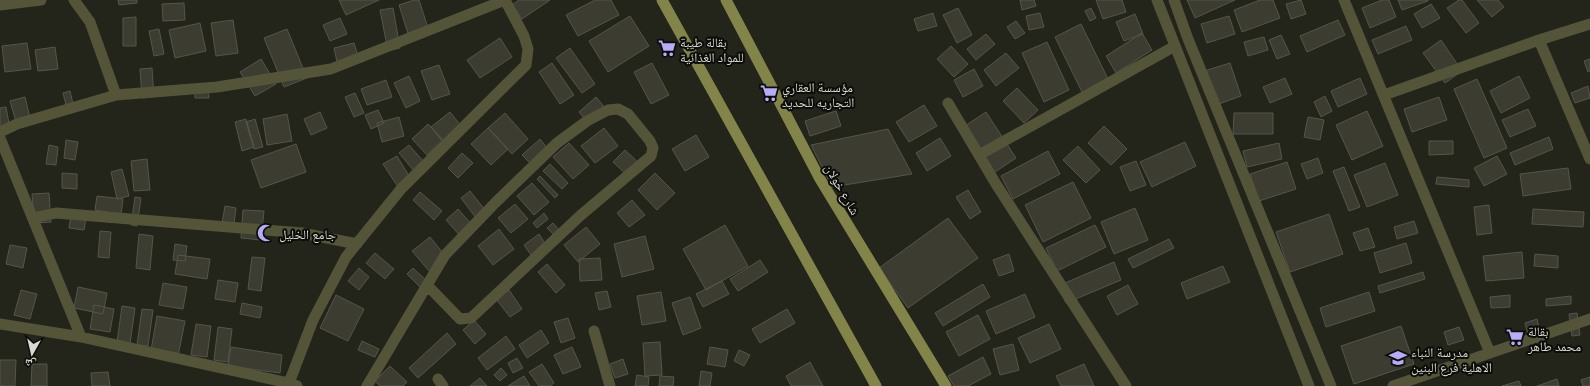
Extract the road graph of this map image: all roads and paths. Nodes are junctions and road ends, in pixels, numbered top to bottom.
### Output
1 (41, 0) edge
2 (74, 0) edge
3 (505, 0) edge
4 (662, 0) edge
5 (726, 0) edge
6 (1157, 0) edge
7 (1174, 0) edge
8 (1344, 0) edge
9 (0, 5) edge
10 (1590, 24) edge
11 (1540, 40) junction
12 (1175, 46) junction
13 (116, 95) junction
14 (1384, 95) junction
15 (948, 103) dead end
16 (0, 132) edge
17 (0, 138) edge
18 (979, 156) junction
19 (1590, 159) edge
20 (33, 218) junction
21 (357, 244) junction
22 (427, 285) junction
23 (1590, 319) edge
24 (0, 324) edge
25 (594, 331) dead end
26 (81, 337) junction
27 (1490, 353) junction
28 (291, 385) edge
29 (367, 386) edge
30 (610, 386) edge
31 (876, 386) edge
32 (946, 386) edge
33 (1126, 386) edge
34 (1310, 386) edge
35 (1331, 386) edge
36 (1393, 386) edge

1 - 9 street
2 - 13 street
3 - 13 street
3 - 21 street
4 - 31 main road
5 - 32 main road, شارع خولان
6 - 12 street
7 - 35 street
8 - 14 street
10 - 11 street
11 - 14 street
11 - 19 street
12 - 18 street
12 - 34 street
13 - 16 street
14 - 27 street
15 - 18 street
17 - 20 street
18 - 33 street
20 - 21 street
20 - 26 street
21 - 28 street
22 - 22 street
22 - 29 street
23 - 27 street
24 - 26 street
25 - 30 street
26 - 28 street
27 - 36 street

